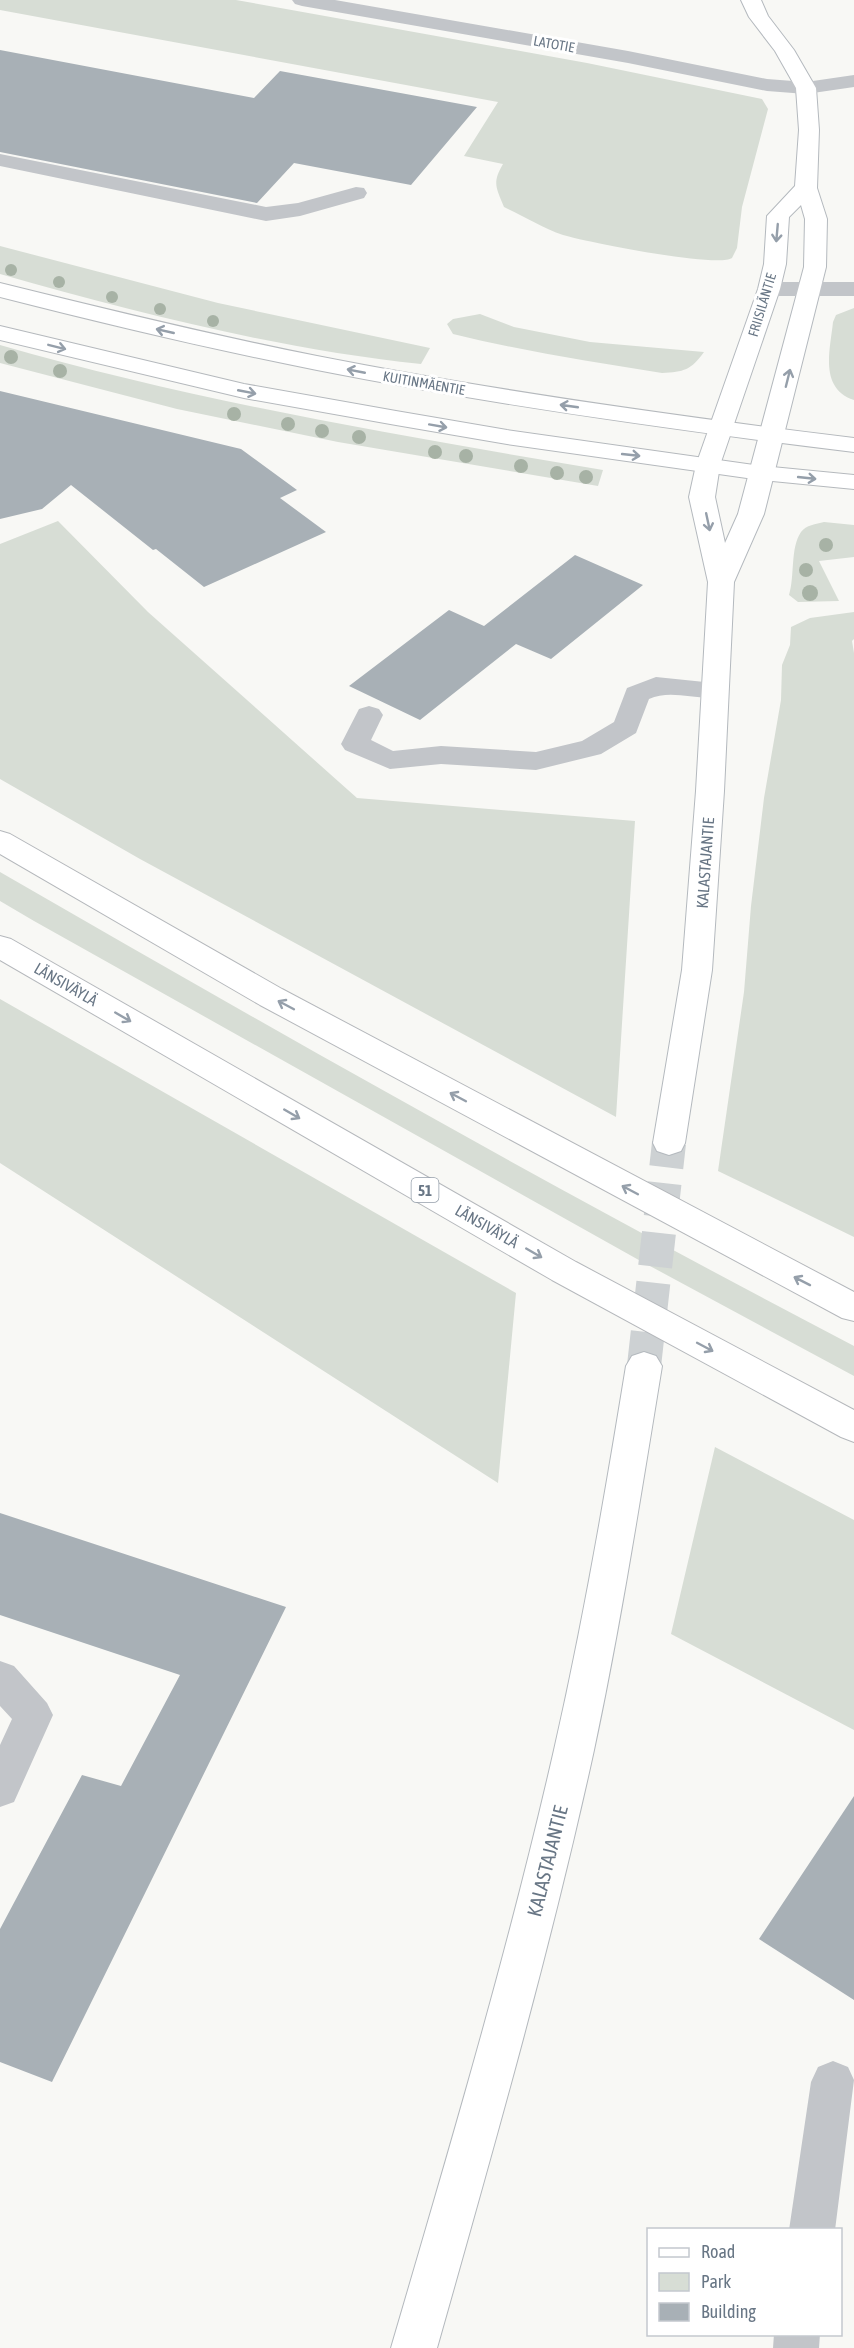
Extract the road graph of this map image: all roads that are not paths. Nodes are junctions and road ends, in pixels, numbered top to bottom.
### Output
1 (302, 0) edge
2 (751, 0) edge
3 (854, 81) edge
4 (806, 88) junction
5 (0, 160) edge
6 (806, 188) junction
7 (356, 193) dead end
8 (769, 289) junction
9 (854, 289) edge
10 (0, 290) edge
11 (810, 290) junction
12 (0, 333) edge
13 (720, 427) junction
14 (773, 434) junction
15 (854, 445) edge
16 (708, 465) junction
17 (761, 473) junction
18 (854, 482) edge
19 (721, 582) junction
20 (714, 690) junction
21 (369, 715) dead end
22 (0, 841) edge
23 (0, 946) edge
24 (669, 1143) tunnel mouth
25 (854, 1308) edge
26 (644, 1366) tunnel mouth
27 (854, 1427) edge
28 (0, 1678) edge
29 (0, 1789) edge
30 (833, 2082) dead end
31 (812, 2228) edge
32 (414, 2348) edge

1 - 4 street, LATOTIE
2 - 4 main road
3 - 4 street, LATOTIE
4 - 6 main road
5 - 7 street
6 -> 8 main road, FRIISILÄNTIE
6 - 11 main road
8 - 11 street
8 - 13 main road, FRIISILÄNTIE
9 - 11 street
13 -> 10 main road, KUITINMÄENTIE
14 -> 11 main road
12 -> 16 main road
13 - 14 main road, KUITINMÄENTIE
13 - 16 main road, KALASTAJANTIE
14 - 15 main road, KUITINMÄENTIE
14 - 17 main road, KALASTAJANTIE
16 - 17 main road
16 -> 19 main road, KALASTAJANTIE
17 -> 18 main road
17 - 19 main road, KALASTAJANTIE
19 - 20 main road, KALASTAJANTIE
20 - 21 street
20 - 24 main road, KALASTAJANTIE
25 -> 22 main road
23 -> 27 main road, LÄNSIVÄYLÄ / 51
26 - 32 main road, KALASTAJANTIE
28 - 29 street
30 - 31 street

